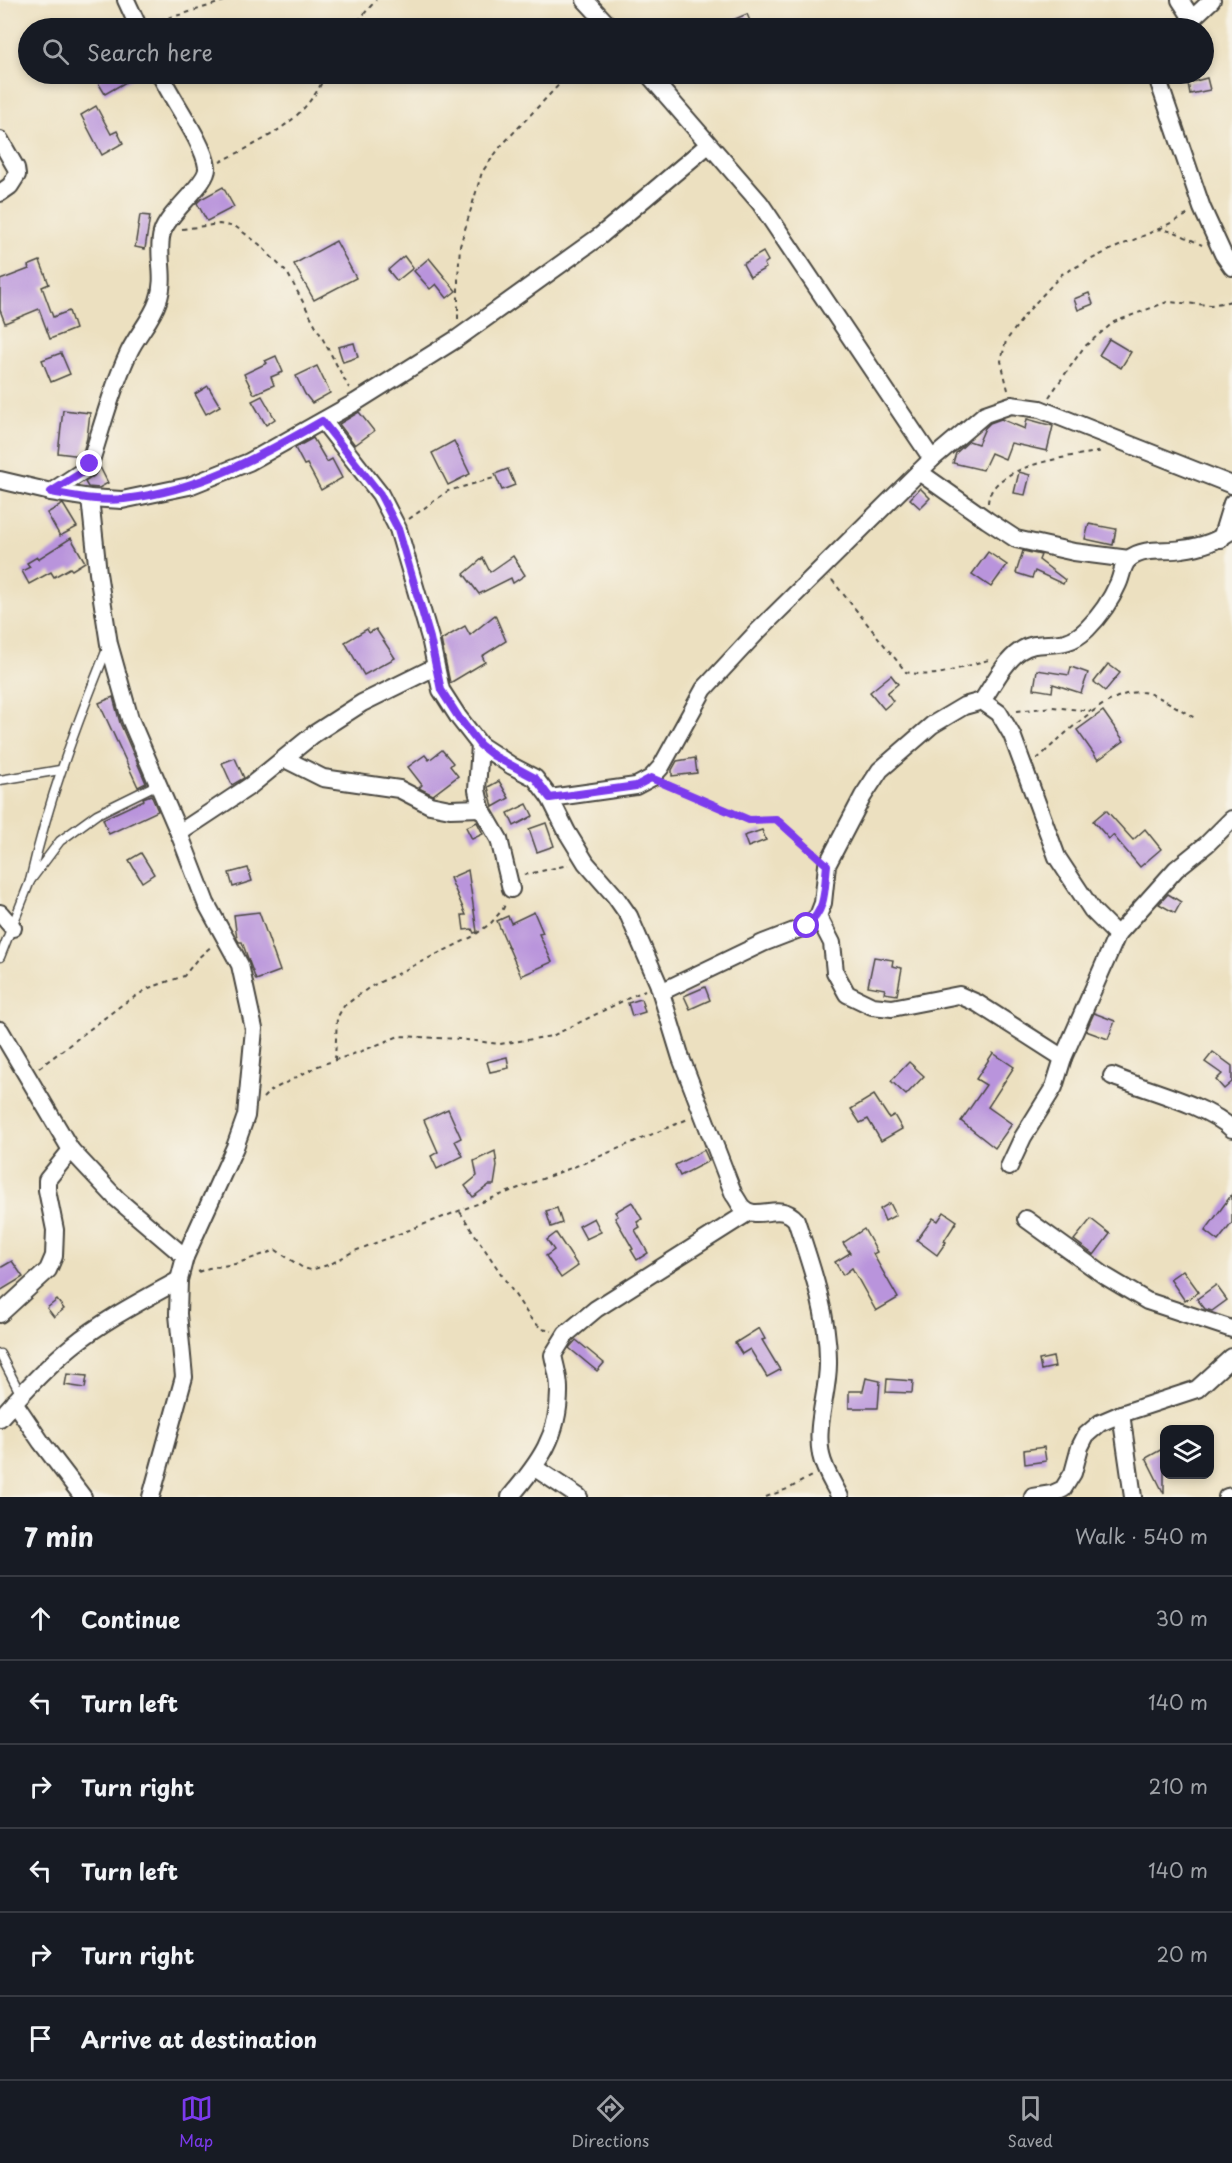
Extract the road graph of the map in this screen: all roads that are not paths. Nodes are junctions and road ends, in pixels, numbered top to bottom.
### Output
1 (126, 0) edge
2 (585, 0) edge
3 (1180, 0) edge
4 (1212, 0) edge
5 (134, 18) edge
6 (602, 18) edge
7 (1185, 18) edge
8 (1193, 18) edge
9 (166, 84) edge
10 (656, 84) edge
11 (1159, 84) edge
12 (0, 140) edge
13 (708, 145) junction
14 (0, 193) edge
15 (1228, 261) edge
16 (322, 421) junction
17 (932, 459) junction
18 (919, 472) junction
19 (0, 480) edge
20 (1232, 485) edge
21 (51, 492) junction
22 (90, 498) junction
23 (1232, 503) edge
24 (1226, 534) edge
25 (1129, 559) junction
26 (109, 644) junction
27 (435, 667) junction
28 (982, 701) junction
29 (480, 745) junction
30 (285, 759) junction
31 (60, 770) junction
32 (0, 780) edge
33 (159, 784) junction
34 (550, 798) junction
35 (481, 808) junction
36 (1232, 819) edge
37 (179, 832) junction
38 (30, 881) junction
39 (511, 889) road end
40 (0, 913) edge
41 (818, 916) junction
42 (13, 928) junction
43 (1116, 934) junction
44 (0, 957) edge
45 (659, 988) junction
46 (0, 1030) edge
47 (1063, 1058) junction
48 (1112, 1076) dead end
49 (1230, 1122) edge
50 (71, 1149) junction
51 (1009, 1167) dead end
52 (749, 1212) junction
53 (1026, 1219) dead end
54 (185, 1257) junction
55 (179, 1280) junction
56 (0, 1314) edge
57 (1232, 1329) edge
58 (0, 1354) edge
59 (1232, 1357) edge
60 (17, 1399) junction
61 (1121, 1414) junction
62 (0, 1418) edge
63 (535, 1468) junction
64 (1232, 1496) edge
65 (83, 1497) edge
66 (151, 1497) edge
67 (510, 1497) edge
68 (579, 1497) edge
69 (840, 1497) edge
70 (1033, 1497) edge
71 (1133, 1497) edge
72 (1227, 1497) edge

1 - 5 street
2 - 6 street
3 - 7 street
4 - 8 street
9 - 21 street
10 - 13 street
11 - 15 street
12 - 14 street
13 - 16 street
13 - 17 street
16 - 22 street
16 - 27 street
17 - 18 street
17 - 20 street
18 - 25 street
18 - 34 street
19 - 21 street
21 - 22 street
22 - 26 street
23 - 24 street
24 - 25 street
25 - 28 street
26 - 31 lane
26 - 33 street
27 - 29 street
27 - 30 street
28 - 41 street
28 - 43 street
29 - 34 street
29 - 35 street
30 - 35 street
30 - 37 street
31 - 32 lane
31 - 38 lane
33 - 37 street
33 - 38 lane
34 - 45 street
35 - 39 street
36 - 43 street
37 - 54 street
38 - 42 lane
40 - 42 street
41 - 45 street
41 - 47 street
42 - 44 lane
43 - 47 street
45 - 52 street
46 - 50 street
47 - 51 street
48 - 49 street
50 - 54 street
50 - 56 street
52 - 63 street
52 - 69 street
53 - 57 street
54 - 55 street
55 - 60 street
55 - 66 street
58 - 60 lane
59 - 61 street
60 - 62 street
60 - 65 street
61 - 70 street
61 - 71 street
63 - 67 street
63 - 68 street
64 - 72 street

